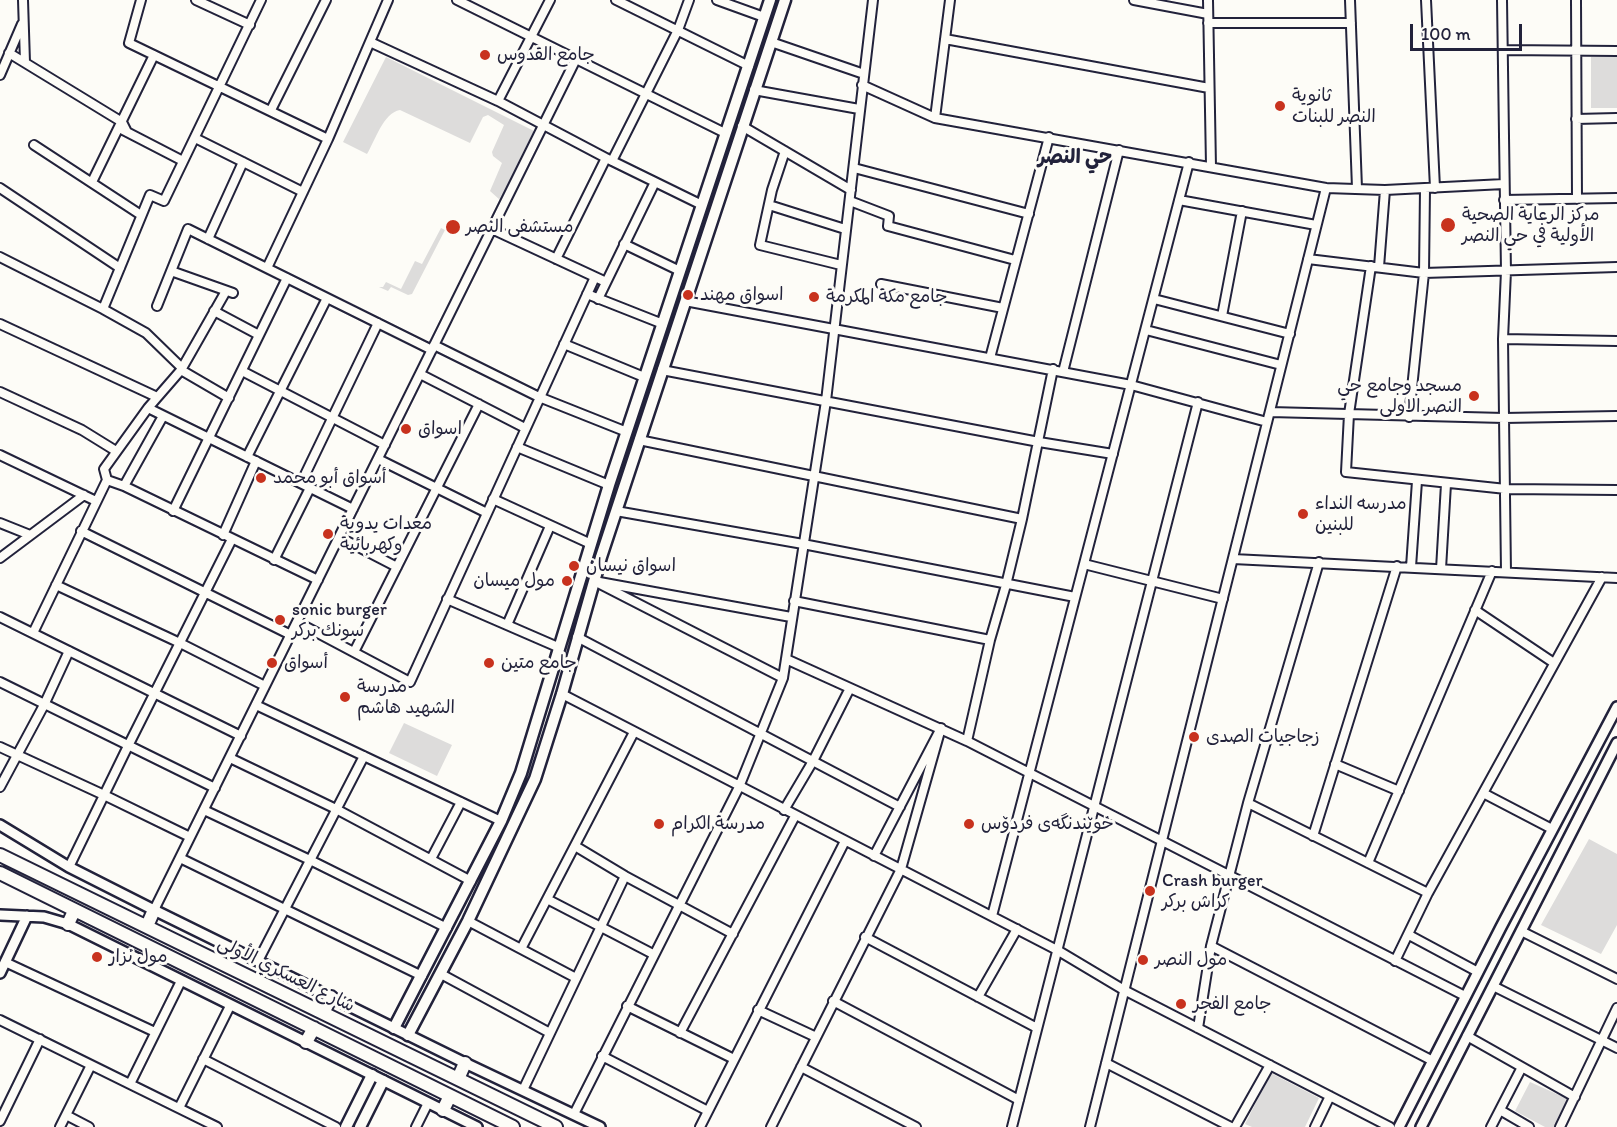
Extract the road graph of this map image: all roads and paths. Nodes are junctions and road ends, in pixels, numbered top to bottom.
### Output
1 (23, 0) edge
2 (141, 0) edge
3 (196, 0) edge
4 (261, 0) edge
5 (326, 0) edge
6 (388, 0) edge
7 (457, 0) edge
8 (550, 0) edge
9 (616, 0) edge
10 (689, 0) edge
11 (717, 0) edge
12 (770, 0) edge
13 (785, 0) edge
14 (873, 0) edge
15 (950, 0) edge
16 (1134, 0) edge
17 (1208, 0) edge
18 (1350, 0) edge
19 (1426, 0) edge
20 (1502, 0) edge
21 (1576, 0) edge
22 (1208, 14) junction
23 (764, 17) junction
24 (22, 22) junction
25 (1208, 23) junction
26 (1351, 23) junction
27 (250, 25) junction
28 (678, 30) junction
29 (531, 36) junction
30 (945, 39) junction
31 (370, 42) junction
32 (771, 42) junction
33 (1503, 50) junction
34 (1576, 50) junction
35 (1617, 51) edge
36 (9, 53) junction
37 (154, 55) junction
38 (576, 59) junction
39 (25, 62) junction
40 (749, 66) junction
41 (864, 74) junction
42 (0, 75) edge
43 (862, 85) junction
44 (220, 86) junction
45 (1209, 88) junction
46 (754, 90) junction
47 (645, 93) junction
48 (498, 101) junction
49 (859, 109) junction
50 (271, 110) junction
51 (935, 118) junction
52 (1576, 118) junction
53 (1617, 118) edge
54 (120, 125) junction
55 (543, 125) junction
56 (742, 126) junction
57 (725, 133) junction
58 (1049, 137) junction
59 (195, 138) junction
60 (328, 139) junction
61 (34, 145) dead end
62 (1119, 150) junction
63 (785, 151) junction
64 (609, 160) junction
65 (183, 161) junction
66 (243, 162) junction
67 (1190, 162) junction
68 (1211, 166) junction
69 (854, 168) junction
70 (92, 182) junction
71 (655, 182) junction
72 (1504, 184) junction
73 (0, 188) edge
74 (1326, 188) junction
75 (1357, 188) junction
76 (1435, 188) junction
77 (1425, 189) junction
78 (851, 190) junction
79 (1385, 190) junction
80 (303, 192) junction
81 (1617, 198) edge
82 (1577, 199) junction
83 (1179, 200) junction
84 (1504, 200) junction
85 (850, 201) junction
86 (702, 205) junction
87 (769, 205) junction
88 (1242, 211) junction
89 (1029, 214) junction
90 (141, 215) junction
91 (1316, 225) junction
92 (492, 229) junction
93 (845, 229) junction
94 (207, 239) junction
95 (624, 244) junction
96 (0, 258) edge
97 (556, 259) junction
98 (1015, 260) junction
99 (1308, 260) junction
100 (841, 265) junction
101 (1371, 266) junction
102 (1380, 267) junction
103 (1617, 267) edge
104 (120, 268) junction
105 (267, 268) junction
106 (171, 271) junction
107 (680, 271) junction
108 (1506, 271) junction
109 (1424, 273) junction
110 (594, 277) junction
111 (286, 278) junction
112 (606, 282) junction
113 (881, 284) dead end
114 (587, 294) junction
115 (327, 298) junction
116 (1154, 298) junction
117 (598, 299) junction
118 (685, 301) junction
119 (157, 306) dead end
120 (1003, 308) junction
121 (103, 309) junction
122 (214, 311) junction
123 (1222, 316) junction
124 (378, 323) junction
125 (0, 324) edge
126 (663, 324) junction
127 (834, 328) junction
128 (676, 329) junction
129 (1146, 330) junction
130 (1290, 334) junction
131 (259, 335) junction
132 (1503, 339) junction
133 (1617, 341) edge
134 (564, 344) junction
135 (433, 348) junction
136 (990, 358) junction
137 (1281, 365) junction
138 (181, 369) junction
139 (1053, 369) junction
140 (662, 370) junction
141 (242, 371) junction
142 (1063, 372) junction
143 (420, 374) junction
144 (644, 377) junction
145 (1131, 385) junction
146 (279, 390) junction
147 (0, 392) edge
148 (539, 397) junction
149 (156, 398) junction
150 (229, 398) junction
151 (826, 401) junction
152 (1198, 402) junction
153 (479, 404) junction
154 (148, 408) junction
155 (1270, 411) junction
156 (1349, 414) junction
157 (163, 416) junction
158 (1617, 416) edge
159 (1409, 417) junction
160 (332, 418) junction
161 (1504, 418) junction
162 (1267, 422) junction
163 (525, 428) junction
164 (627, 432) junction
165 (209, 438) junction
166 (639, 440) junction
167 (1039, 442) junction
168 (385, 445) junction
169 (517, 447) junction
170 (116, 451) junction
171 (1113, 454) junction
172 (0, 455) edge
173 (247, 457) junction
174 (378, 459) junction
175 (256, 461) junction
176 (814, 475) junction
177 (107, 480) junction
178 (1417, 481) junction
179 (300, 483) junction
180 (1446, 484) junction
181 (609, 485) junction
182 (124, 486) junction
183 (437, 487) junction
184 (310, 488) junction
185 (1506, 489) junction
186 (1617, 490) edge
187 (84, 495) junction
188 (493, 499) junction
189 (96, 501) junction
190 (353, 509) junction
191 (173, 511) junction
192 (616, 511) junction
193 (487, 513) junction
194 (1022, 519) junction
195 (0, 523) edge
196 (550, 526) junction
197 (81, 531) junction
198 (30, 535) junction
199 (223, 535) junction
200 (339, 537) junction
201 (232, 539) junction
202 (591, 544) junction
203 (803, 544) junction
204 (0, 558) edge
205 (1233, 559) junction
206 (274, 560) junction
207 (1319, 562) junction
208 (1084, 564) junction
209 (1396, 566) junction
210 (397, 567) junction
211 (1411, 567) junction
212 (1441, 569) junction
213 (1492, 571) junction
214 (1506, 572) junction
215 (1602, 577) junction
216 (1617, 578) edge
217 (318, 580) junction
218 (594, 581) junction
219 (1152, 581) junction
220 (56, 585) junction
221 (1006, 585) junction
222 (206, 592) junction
223 (1075, 597) junction
224 (447, 599) junction
225 (1222, 599) junction
226 (794, 601) junction
227 (1475, 610) junction
228 (0, 617) edge
229 (791, 617) junction
230 (297, 622) junction
231 (507, 625) junction
232 (33, 633) junction
233 (291, 635) junction
234 (578, 637) junction
235 (990, 640) junction
236 (180, 643) junction
237 (560, 648) junction
238 (69, 651) junction
239 (354, 652) junction
240 (786, 659) junction
241 (1554, 663) junction
242 (783, 678) junction
243 (0, 682) edge
244 (265, 686) junction
245 (850, 688) junction
246 (154, 693) junction
247 (562, 694) junction
248 (44, 705) junction
249 (256, 705) junction
250 (1617, 706) edge
251 (941, 728) junction
252 (634, 732) junction
253 (760, 734) junction
254 (241, 736) junction
255 (967, 741) junction
256 (1617, 743) edge
257 (128, 746) junction
258 (0, 747) edge
259 (18, 755) junction
260 (364, 756) junction
261 (230, 758) junction
262 (813, 761) junction
263 (1335, 764) junction
264 (1029, 772) junction
265 (0, 787) edge
266 (739, 787) junction
267 (215, 788) junction
268 (1399, 791) junction
269 (1483, 793) junction
270 (104, 795) junction
271 (461, 802) junction
272 (1248, 803) junction
273 (900, 807) junction
274 (1094, 807) junction
275 (336, 809) junction
276 (204, 810) junction
277 (784, 810) junction
278 (795, 816) junction
279 (501, 821) junction
280 (0, 825) edge
281 (1552, 829) junction
282 (1313, 836) junction
283 (190, 837) junction
284 (1162, 840) junction
285 (845, 841) junction
286 (575, 846) junction
287 (0, 855) edge
288 (874, 856) junction
289 (180, 858) junction
290 (310, 860) junction
291 (431, 860) junction
292 (1368, 863) junction
293 (69, 867) junction
294 (901, 870) junction
295 (0, 873) edge
296 (625, 876) junction
297 (1229, 876) junction
298 (471, 881) junction
299 (1428, 893) junction
300 (547, 899) junction
301 (679, 904) junction
302 (284, 909) junction
303 (154, 910) junction
304 (74, 911) junction
305 (0, 915) edge
306 (27, 916) junction
307 (992, 916) junction
308 (468, 921) junction
309 (68, 924) junction
310 (147, 926) junction
311 (601, 927) junction
312 (447, 928) junction
313 (1017, 929) junction
314 (1521, 931) junction
315 (733, 934) junction
316 (1409, 935) junction
317 (866, 938) junction
318 (1211, 946) junction
319 (521, 949) junction
320 (1058, 950) junction
321 (1489, 951) junction
322 (653, 954) junction
323 (1506, 960) junction
324 (258, 961) junction
325 (1395, 961) junction
326 (5, 962) junction
327 (1478, 972) junction
328 (0, 973) edge
329 (441, 974) junction
330 (422, 976) junction
331 (576, 978) junction
332 (1617, 979) edge
333 (181, 981) junction
334 (1492, 986) junction
335 (416, 988) junction
336 (1124, 990) junction
337 (429, 996) junction
338 (1465, 996) junction
339 (331, 997) junction
340 (978, 997) junction
341 (833, 1001) junction
342 (627, 1005) junction
343 (230, 1006) junction
344 (1617, 1008) edge
345 (758, 1010) junction
346 (323, 1012) junction
347 (0, 1020) edge
348 (314, 1028) junction
349 (394, 1028) junction
350 (1037, 1028) junction
351 (1198, 1028) junction
352 (155, 1032) junction
353 (550, 1033) junction
354 (680, 1033) junction
355 (408, 1035) junction
356 (1467, 1036) junction
357 (816, 1037) junction
358 (1601, 1039) junction
359 (40, 1040) junction
360 (306, 1042) junction
361 (385, 1043) junction
362 (1617, 1048) edge
363 (400, 1051) junction
364 (602, 1056) junction
365 (203, 1059) junction
366 (376, 1059) junction
367 (734, 1059) junction
368 (1433, 1061) junction
369 (1106, 1063) junction
370 (465, 1064) junction
371 (91, 1065) junction
372 (1270, 1065) junction
373 (392, 1066) junction
374 (801, 1067) junction
375 (1522, 1067) junction
376 (372, 1075) junction
377 (458, 1079) junction
378 (383, 1081) junction
379 (130, 1084) junction
380 (523, 1090) junction
381 (450, 1095) junction
382 (1330, 1096) junction
383 (1575, 1096) junction
384 (1019, 1100) junction
385 (428, 1102) junction
386 (179, 1108) junction
387 (443, 1110) junction
388 (1500, 1110) junction
389 (708, 1111) junction
390 (574, 1114) junction
391 (66, 1115) junction
392 (0, 1122) edge
393 (60, 1127) edge
394 (89, 1127) edge
395 (216, 1127) edge
396 (336, 1127) edge
397 (346, 1127) edge
398 (360, 1127) edge
399 (416, 1127) edge
400 (477, 1127) edge
401 (513, 1127) edge
402 (556, 1127) edge
403 (600, 1127) edge
404 (700, 1127) edge
405 (771, 1127) edge
406 (916, 1127) edge
407 (1012, 1127) edge
408 (1090, 1127) edge
409 (1233, 1127) edge
410 (1315, 1127) edge
411 (1390, 1127) edge
412 (1399, 1127) edge
413 (1420, 1127) edge
414 (1491, 1127) edge
415 (1529, 1127) edge
416 (1560, 1127) edge

1 - 24 street
2 - 37 street
3 - 27 street
4 - 27 street
5 - 50 street
6 - 31 street
7 - 29 street
8 - 29 street
9 - 28 street
10 - 28 street
11 - 23 street
12 - 23 main road
13 - 32 main road
14 - 41 street
15 - 30 street
16 - 22 street
17 - 22 street
18 - 26 street
19 - 76 street
20 - 33 street
21 - 34 street
22 - 25 street
23 - 40 main road
24 - 36 street
24 - 39 street
25 - 26 street
25 - 45 street
26 - 75 street
27 - 44 street
28 - 40 street
28 - 47 street
29 - 38 street
29 - 48 street
30 - 45 street
30 - 51 street
31 - 48 street
31 - 60 street
32 - 41 street
32 - 46 main road
33 - 34 street
33 - 72 street
34 - 35 street
34 - 52 street
36 - 39 street
36 - 42 street
37 - 44 street
37 - 54 street
38 - 47 street
38 - 55 street
39 - 54 street
40 - 57 main road
41 - 43 street
43 - 49 street
43 - 51 street
44 - 50 street
44 - 59 street
45 - 68 street
46 - 49 street
46 - 56 main road
47 - 57 street
47 - 64 street
48 - 55 street
49 - 69 street
50 - 60 street
51 - 58 street
52 - 53 street
52 - 82 street
54 - 65 street
54 - 70 street
55 - 64 street
55 - 92 street
56 - 63 street
56 - 118 main road
57 - 86 main road
58 - 62 street
58 - 89 street
59 - 65 street
59 - 66 street
60 - 80 street
61 - 70 street
62 - 67 street
62 - 142 street
63 - 78 street
63 - 87 street
64 - 71 street
64 - 97 street
65 - 90 street
66 - 80 street
66 - 94 street
67 - 68 street
67 - 83 street
68 - 74 street
69 - 78 street
69 - 89 street
70 - 90 street
71 - 86 street
71 - 95 street
72 - 76 street
72 - 84 street
73 - 104 street
74 - 75 street
74 - 91 street
75 - 79 street
76 - 77 street
77 - 79 street
77 - 109 street
78 - 85 street
79 - 102 street
80 - 105 street
81 - 82 street
82 - 84 street
83 - 88 street
83 - 116 street
84 - 108 street
85 - 93 street
85 - 98 street
86 - 107 main road
87 - 93 street
87 - 100 street
88 - 91 street
88 - 123 street
89 - 98 street
90 - 104 street
91 - 99 street
92 - 97 street
92 - 135 street
93 - 100 street
94 - 105 street
94 - 106 street
95 - 107 street
95 - 112 street
96 - 121 street
97 - 110 street
98 - 120 street
99 - 101 street
99 - 130 street
100 - 127 street
101 - 102 street
101 - 156 street
102 - 109 street
103 - 108 street
104 - 121 street
105 - 111 street
106 - 119 street
106 - 122 street
107 - 126 main road
108 - 109 street
108 - 132 street
109 - 159 street
110 - 112 street
110 - 114 street
111 - 115 street
111 - 131 street
112 - 117 street
113 - 120 street
114 - 117 street
114 - 134 street
115 - 124 street
115 - 146 street
116 - 123 street
116 - 129 street
117 - 126 street
118 - 127 street
118 - 128 main road
120 - 136 street
121 - 138 street
122 - 131 street
122 - 138 street
123 - 130 street
124 - 135 street
124 - 160 street
125 - 149 street
126 - 128 main road
126 - 144 main road
127 - 136 street
127 - 151 street
128 - 140 main road
129 - 137 street
129 - 145 street
130 - 137 street
131 - 141 street
132 - 133 street
132 - 161 street
134 - 144 street
134 - 148 street
135 - 143 street
135 - 148 street
136 - 139 street
137 - 155 street
138 - 149 street
138 - 150 street
139 - 142 street
139 - 167 street
140 - 151 street
140 - 166 main road
141 - 146 street
141 - 150 street
142 - 145 street
143 - 153 street
143 - 168 street
144 - 164 main road
145 - 152 street
145 - 171 street
146 - 160 street
146 - 173 street
147 - 170 street
148 - 163 street
148 - 164 street
149 - 154 street
150 - 165 street
151 - 167 street
151 - 176 street
152 - 162 street
152 - 219 street
153 - 163 street
153 - 183 street
154 - 157 street
154 - 170 street
155 - 156 street
155 - 162 street
156 - 159 street
156 - 178 street
157 - 165 street
157 - 182 street
158 - 161 street
159 - 161 street
160 - 168 street
160 - 179 street
161 - 185 street
162 - 205 street
163 - 169 street
164 - 181 main road
165 - 173 street
165 - 191 street
166 - 176 street
166 - 192 main road
167 - 171 street
167 - 194 street
168 - 174 street
169 - 181 street
169 - 188 street
170 - 177 street
171 - 208 street
172 - 187 street
173 - 175 street
174 - 183 street
174 - 190 street
175 - 179 street
175 - 199 street
176 - 194 street
176 - 203 street
177 - 182 street
177 - 189 street
178 - 180 street
178 - 211 street
179 - 184 street
180 - 185 street
180 - 212 street
181 - 202 main road
182 - 191 street
183 - 193 street
183 - 210 street
184 - 190 street
184 - 206 street
185 - 186 street
185 - 214 street
187 - 189 street
187 - 198 street
188 - 193 street
188 - 196 street
189 - 197 street
190 - 200 street
191 - 199 street
192 - 203 street
192 - 218 main road
193 - 224 street
194 - 221 street
195 - 198 street
196 - 202 street
196 - 231 street
197 - 220 street
197 - 222 street
198 - 204 street
199 - 201 street
200 - 210 street
200 - 217 street
201 - 206 street
201 - 222 street
202 - 237 main road
203 - 221 street
203 - 226 street
205 - 207 street
205 - 225 street
206 - 217 street
207 - 209 street
207 - 272 street
208 - 219 street
208 - 223 street
209 - 211 street
209 - 263 street
210 - 239 street
211 - 212 street
212 - 213 street
213 - 214 street
213 - 227 street
214 - 215 street
215 - 216 street
215 - 241 street
217 - 230 street
218 - 229 street
218 - 234 main road
218 - 242 street
219 - 225 street
219 - 274 street
220 - 232 street
220 - 236 street
221 - 223 street
221 - 235 street
222 - 233 street
222 - 236 street
223 - 264 street
224 - 231 street
224 - 239 street
225 - 284 street
226 - 229 street
226 - 235 street
227 - 241 street
227 - 268 street
228 - 232 street
229 - 240 street
230 - 233 street
230 - 239 street
231 - 237 street
232 - 238 street
233 - 244 street
234 - 247 main road
234 - 253 street
235 - 255 street
236 - 244 street
236 - 246 street
237 - 279 main road
238 - 246 street
238 - 248 street
240 - 242 street
240 - 245 street
241 - 269 street
242 - 253 street
243 - 248 street
244 - 249 street
245 - 251 street
245 - 262 street
246 - 254 street
246 - 257 street
247 - 252 street
247 - 308 main road
248 - 257 street
248 - 259 street
249 - 254 street
249 - 260 street
250 - 281 street
251 - 255 street
251 - 273 street
251 - 294 street
252 - 266 street
252 - 286 street
253 - 262 street
253 - 266 street
254 - 261 street
255 - 264 street
256 - 314 street
257 - 267 street
257 - 270 street
258 - 259 street
259 - 265 street
259 - 270 street
260 - 271 street
260 - 275 street
261 - 267 street
261 - 275 street
262 - 273 street
262 - 277 street
263 - 268 street
263 - 282 street
264 - 274 street
264 - 307 street
266 - 277 street
266 - 301 street
267 - 276 street
268 - 292 street
269 - 281 street
269 - 299 street
270 - 283 street
270 - 293 street
271 - 279 street
271 - 291 street
272 - 282 street
272 - 297 street
273 - 288 street
274 - 284 street
274 - 320 street
275 - 290 street
275 - 291 street
276 - 283 street
276 - 290 street
277 - 278 street
278 - 285 street
278 - 315 street
279 - 298 main road
280 - 293 street
281 - 321 street
282 - 292 street
283 - 289 street
284 - 297 street
284 - 336 street
285 - 288 street
285 - 345 street
286 - 296 street
286 - 300 street
287 - 310 main road, شارع العسكري الأولى
288 - 294 street
289 - 302 street
289 - 303 street
290 - 302 street
290 - 312 street
291 - 298 street
292 - 299 street
293 - 303 street
294 - 307 street
294 - 317 street
295 - 304 main road, شارع العسكري الأولى
296 - 301 street
296 - 311 street
297 - 318 street
297 - 325 street
298 - 312 main road
299 - 316 street
300 - 311 street
300 - 319 street
301 - 315 street
301 - 322 street
302 - 324 street
302 - 330 street
303 - 310 main road
303 - 324 street
304 - 309 main road
304 - 348 main road, شارع العسكري الأولى
305 - 306 street
306 - 309 street
306 - 326 street
307 - 313 street
308 - 319 street
308 - 329 main road
309 - 333 street
310 - 346 main road, شارع العسكري الأولى
311 - 322 street
311 - 331 street
312 - 330 main road
313 - 320 street
313 - 340 street
314 - 323 street
314 - 332 street
315 - 354 street
316 - 325 street
316 - 327 street
317 - 340 street
317 - 341 street
318 - 351 street
318 - 368 street
319 - 331 street
320 - 336 street
320 - 350 street
321 - 323 street
321 - 327 street
322 - 342 street
323 - 334 street
324 - 339 street
325 - 338 street
326 - 328 street
326 - 352 street
327 - 338 street
329 - 337 main road
329 - 353 street
330 - 335 main road
331 - 353 street
333 - 343 street
333 - 352 street
334 - 356 street
334 - 358 street
335 - 337 main road
335 - 349 main road
336 - 351 street
336 - 369 street
337 - 355 main road
338 - 368 street
339 - 346 main road
339 - 349 street
340 - 350 street
341 - 357 street
341 - 384 street
342 - 354 street
342 - 364 street
343 - 360 street
343 - 365 street
344 - 358 street
345 - 357 street
345 - 367 street
346 - 361 main road, شارع العسكري الأولى
347 - 359 street
348 - 360 main road
348 - 366 main road, شارع العسكري الأولى
349 - 355 street
350 - 384 street
351 - 372 street
352 - 379 street
353 - 380 street
354 - 367 street
355 - 370 street
356 - 375 street
356 - 413 street
357 - 374 street
358 - 362 street
358 - 383 street
359 - 371 street
359 - 392 street
360 - 376 street
361 - 363 main road, شارع العسكري الأولى
361 - 366 main road
363 - 373 main road
363 - 377 main road, شارع العسكري الأولى
364 - 389 street
364 - 390 street
365 - 386 street
365 - 396 street
366 - 373 main road, شارع العسكري الأولى
367 - 389 street
368 - 412 street
369 - 408 street
369 - 409 street
370 - 377 main road
370 - 380 street
371 - 379 street
371 - 391 street
372 - 382 street
372 - 409 street
373 - 381 main road, شارع العسكري الأولى
374 - 405 street
374 - 406 street
375 - 383 street
375 - 388 street
376 - 378 street
376 - 397 main road
377 - 402 main road, شارع العسكري الأولى
378 - 385 street
378 - 398 main road
379 - 386 street
380 - 390 street
381 - 387 main road
381 - 401 main road, شارع العسكري الأولى
382 - 410 street
382 - 411 street
383 - 416 street
384 - 407 street
385 - 387 street
385 - 399 street
386 - 395 street
387 - 400 street
388 - 414 street
388 - 415 street
389 - 404 street
390 - 403 street
391 - 393 street
391 - 394 street

